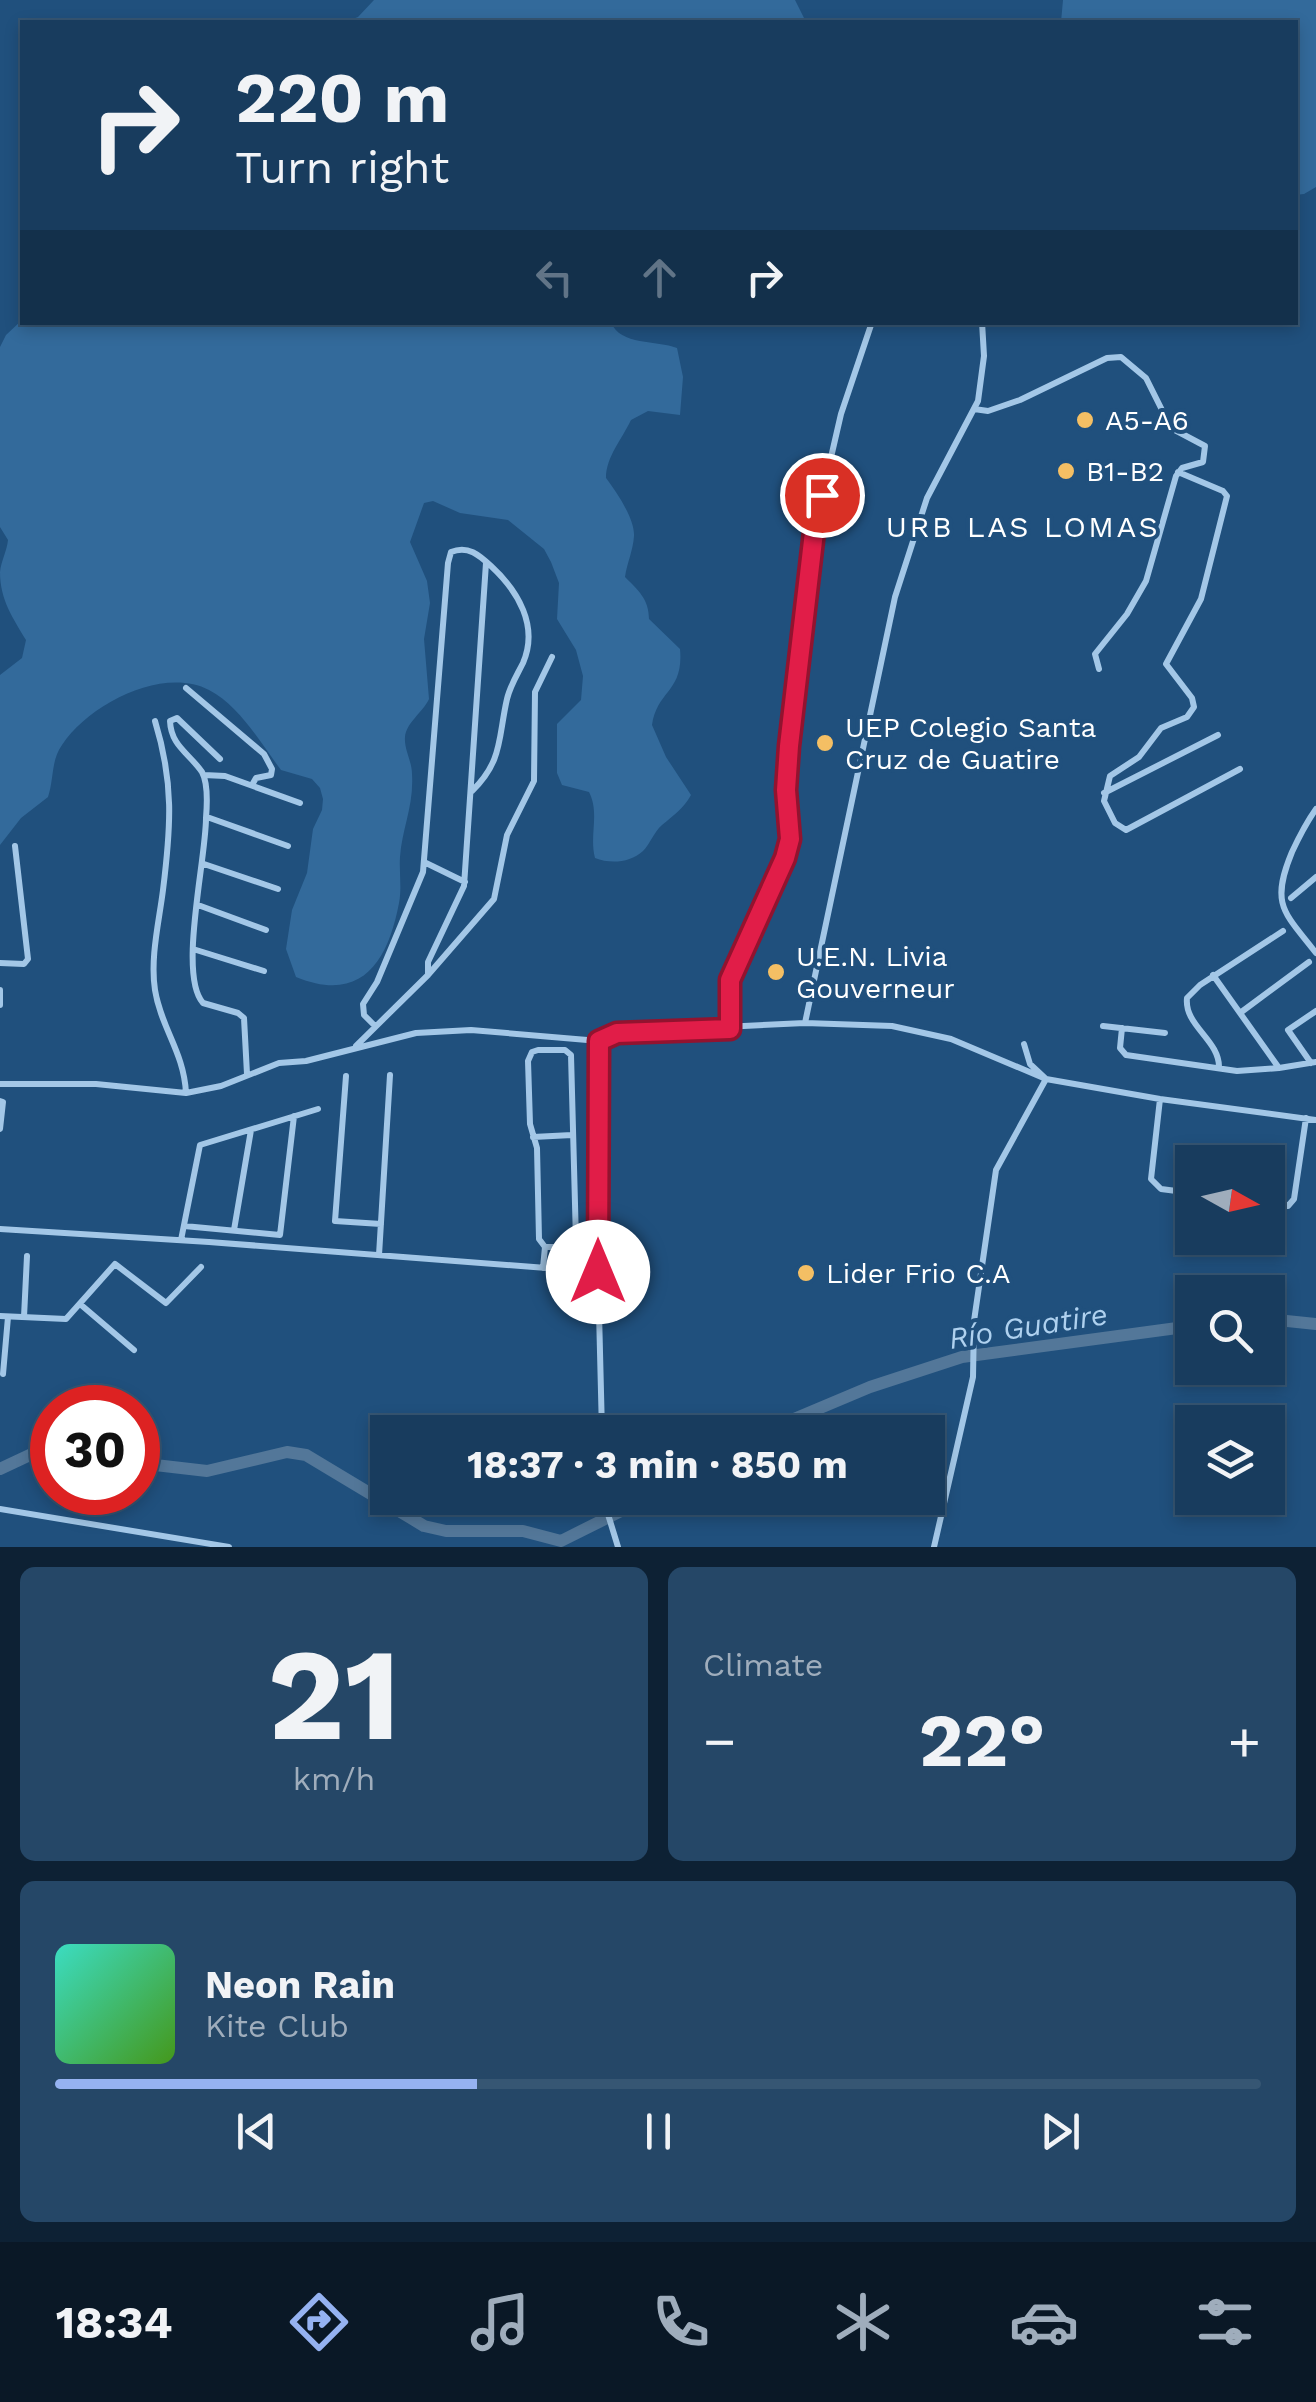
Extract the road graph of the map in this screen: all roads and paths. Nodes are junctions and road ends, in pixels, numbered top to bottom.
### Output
1 (869, 325) edge
2 (982, 325) edge
3 (974, 409) junction
4 (1178, 472) junction
5 (486, 562) junction
6 (552, 658) dead end
7 (1099, 668) dead end
8 (186, 688) dead end
9 (155, 721) dead end
10 (1218, 734) dead end
11 (220, 759) dead end
12 (1240, 769) dead end
13 (204, 775) junction
14 (252, 786) junction
15 (472, 791) junction
16 (1104, 792) junction
17 (300, 804) dead end
18 (1316, 810) edge
19 (206, 817) junction
20 (15, 846) dead end
21 (288, 846) dead end
22 (424, 862) junction
23 (204, 864) junction
24 (1316, 878) edge
25 (465, 882) junction
26 (278, 889) dead end
27 (1291, 898) dead end
28 (198, 905) junction
29 (266, 930) dead end
30 (1283, 931) dead end
31 (1316, 934) edge
32 (1307, 941) junction
33 (193, 950) junction
34 (1316, 954) edge
35 (0, 962) edge
36 (1309, 962) dead end
37 (264, 971) dead end
38 (428, 974) junction
39 (1214, 976) junction
40 (0, 990) edge
41 (0, 1004) edge
42 (1316, 1011) edge
43 (1240, 1013) junction
44 (805, 1024) junction
45 (374, 1026) junction
46 (1103, 1026) dead end
47 (1122, 1028) junction
48 (730, 1029) junction
49 (1165, 1033) dead end
50 (599, 1041) junction
51 (1024, 1044) dead end
52 (355, 1047) junction
53 (1314, 1062) edge
54 (1219, 1068) junction
55 (1280, 1068) junction
56 (247, 1074) junction
57 (390, 1075) dead end
58 (346, 1076) dead end
59 (1046, 1079) junction
60 (0, 1084) edge
61 (186, 1093) junction
62 (1160, 1099) junction
63 (0, 1101) edge
64 (318, 1109) dead end
65 (294, 1116) junction
66 (1306, 1118) junction
67 (1316, 1120) edge
68 (0, 1129) edge
69 (250, 1130) junction
70 (572, 1135) junction
71 (533, 1137) junction
72 (1175, 1191) edge
73 (1285, 1206) edge
74 (381, 1224) junction
75 (184, 1226) junction
76 (0, 1229) edge
77 (234, 1230) junction
78 (181, 1240) junction
79 (545, 1246) junction
80 (379, 1255) junction
81 (27, 1256) dead end
82 (202, 1268) dead end
83 (542, 1268) junction
84 (598, 1272) junction
85 (80, 1304) junction
86 (4, 1316) edge
87 (24, 1317) junction
88 (134, 1350) dead end
89 (4, 1374) dead end
90 (602, 1415) edge
91 (0, 1510) edge
92 (607, 1515) edge
93 (229, 1547) edge
94 (618, 1547) edge
95 (934, 1547) edge

1 - 48 street
2 - 3 street
3 - 4 street
3 - 44 street
4 - 7 street
4 - 16 street
5 - 15 street
5 - 15 street
5 - 22 street
6 - 38 street
8 - 14 street
9 - 61 street
10 - 16 street
11 - 13 street
12 - 16 street
13 - 14 street
13 - 19 street
14 - 17 street
15 - 25 street
18 - 32 street
19 - 21 street
19 - 23 street
20 - 35 street
22 - 25 street
22 - 45 street
23 - 26 street
23 - 28 street
24 - 27 street
25 - 38 street
28 - 29 street
28 - 33 street
30 - 39 street
31 - 32 street
32 - 34 street
33 - 37 street
33 - 56 street
36 - 43 street
38 - 45 street
39 - 43 street
39 - 54 street
40 - 41 street
42 - 53 street
43 - 55 street
44 - 48 street
44 - 59 street
45 - 52 street
46 - 47 street
47 - 49 street
47 - 54 street
48 - 50 street
50 - 52 street
50 - 84 street
51 - 59 street
52 - 56 street
53 - 55 street
54 - 55 street
56 - 61 street
57 - 74 street
58 - 74 street
59 - 62 street
59 - 95 street
60 - 61 street
62 - 66 street
62 - 72 street
63 - 68 street
64 - 65 street
65 - 69 street
65 - 77 street
66 - 67 street
66 - 73 street
69 - 75 street
69 - 77 street
70 - 71 street
70 - 71 street
70 - 79 street
71 - 79 street
74 - 80 street
75 - 77 street
75 - 78 street
76 - 78 street
78 - 80 street
79 - 83 street
80 - 83 street
81 - 87 street
82 - 85 street
83 - 84 street
84 - 90 street
85 - 87 street
85 - 88 street
86 - 87 street
86 - 89 street
91 - 93 street
92 - 94 street

